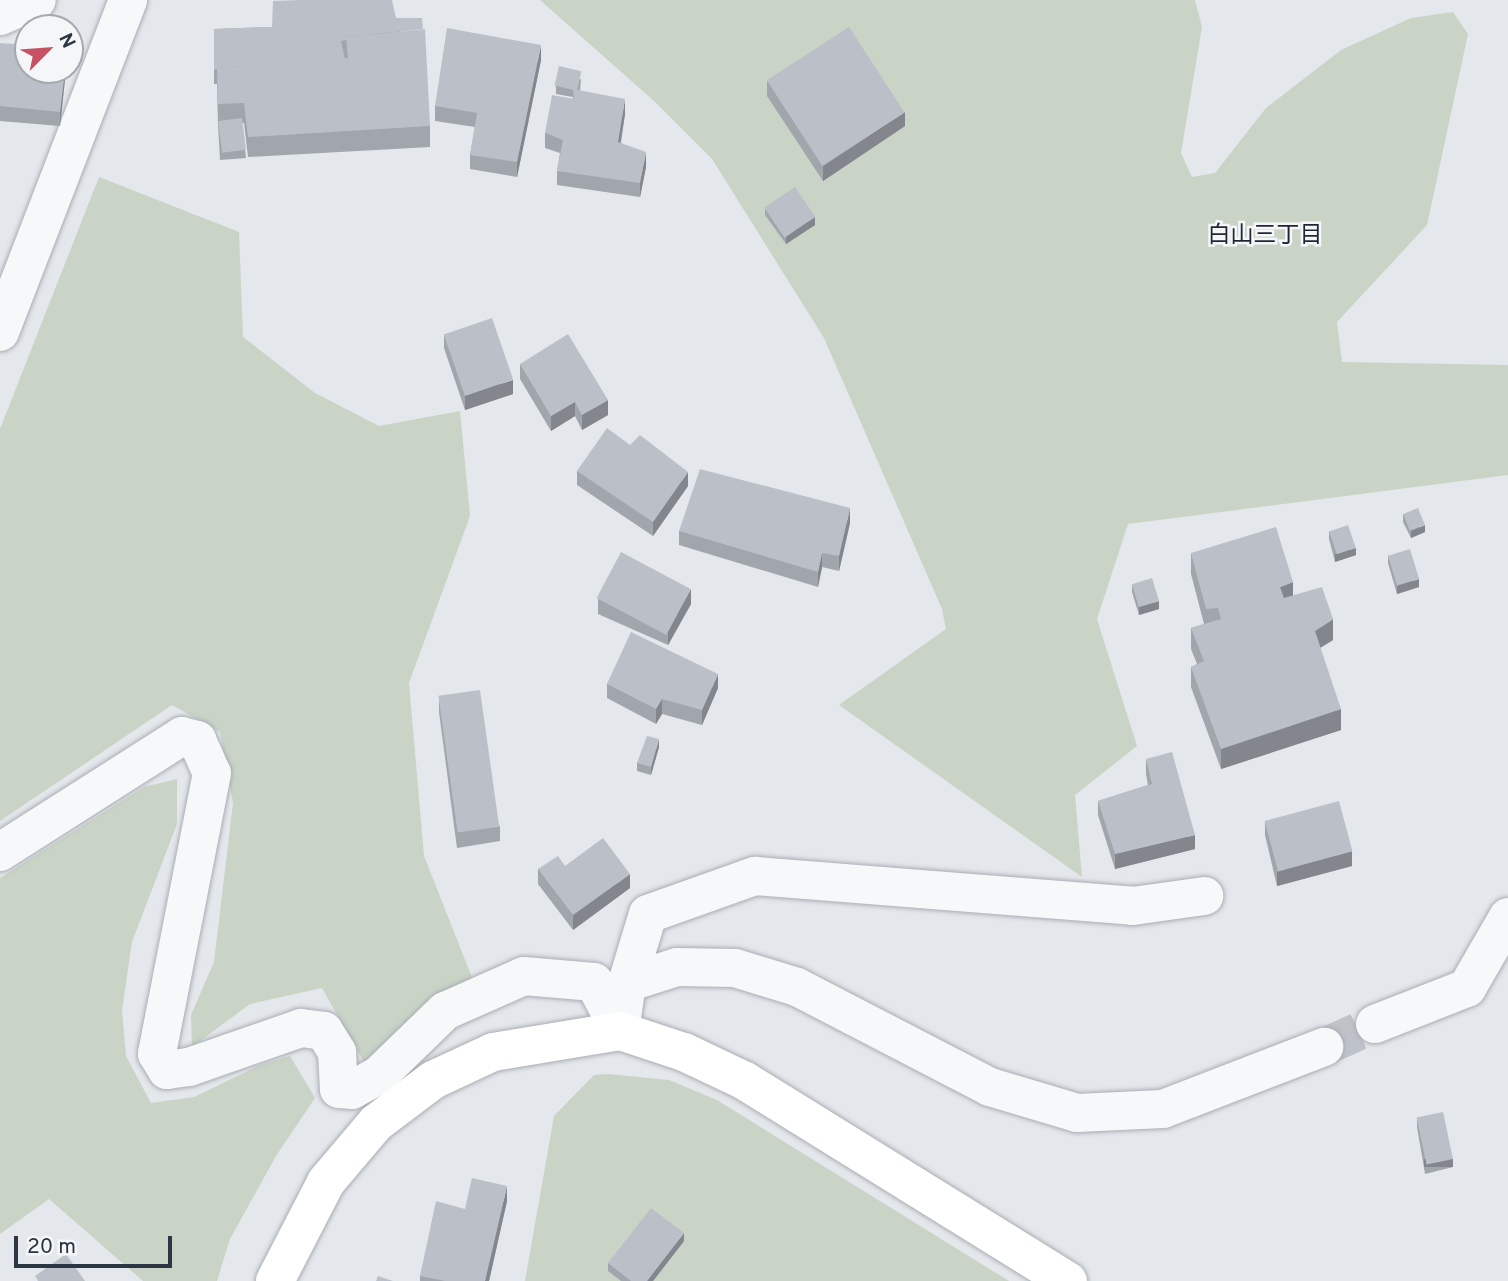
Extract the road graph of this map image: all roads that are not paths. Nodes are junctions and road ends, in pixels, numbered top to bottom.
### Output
1 (37, 0) edge
2 (128, 0) edge
3 (0, 16) edge
4 (0, 332) edge
5 (0, 852) edge
6 (1204, 896) dead end
7 (1508, 917) edge
8 (627, 983) junction
9 (1375, 1024) tunnel mouth
10 (620, 1031) junction
11 (1324, 1047) tunnel mouth
12 (275, 1281) edge
13 (1068, 1281) edge

1 - 3 street
2 - 4 street
5 - 10 street
6 - 8 street
7 - 9 street
8 - 10 street
8 - 11 street
10 - 12 street
10 - 13 street

